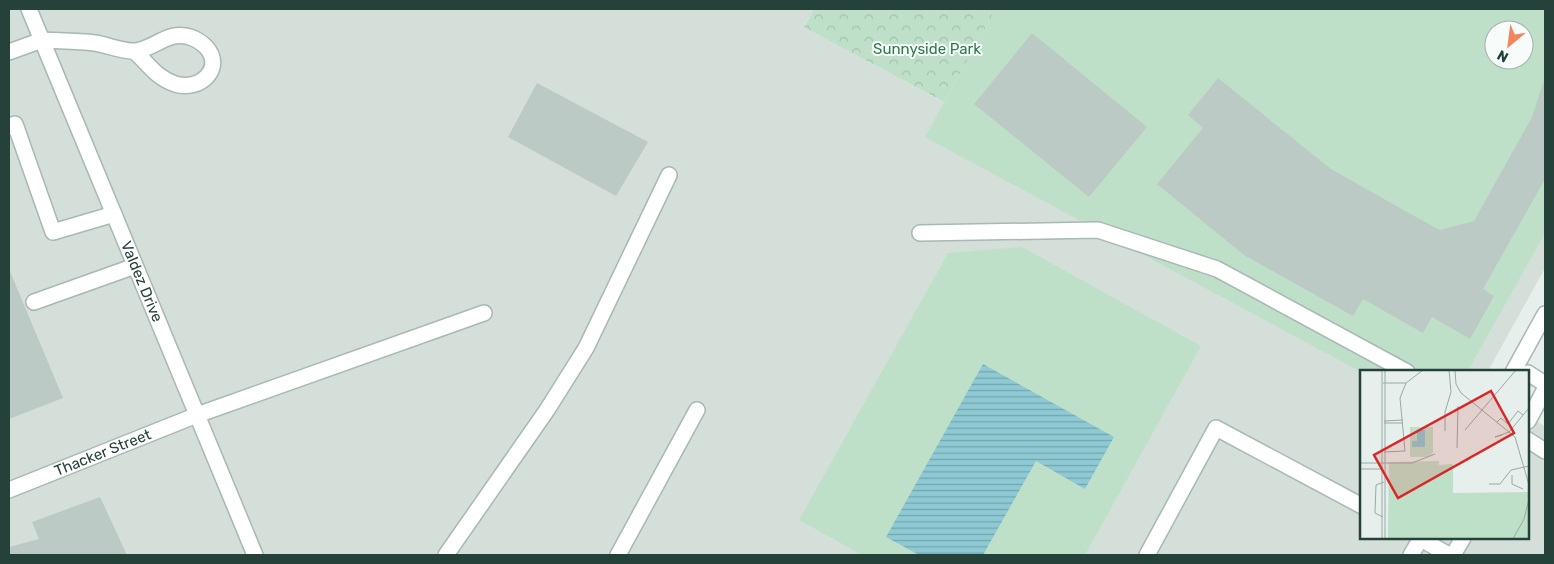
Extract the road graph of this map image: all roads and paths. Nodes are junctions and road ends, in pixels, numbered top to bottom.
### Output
1 (29, 9) edge
2 (42, 40) junction
3 (134, 51) junction
4 (9, 52) edge
5 (9, 127) edge
6 (669, 176) dead end
7 (114, 214) junction
8 (920, 233) dead end
9 (135, 266) junction
10 (34, 302) dead end
11 (484, 313) dead end
12 (1545, 314) edge
13 (1403, 370) edge
14 (1520, 370) edge
15 (1529, 376) edge
16 (1545, 384) edge
17 (1545, 389) edge
18 (697, 410) dead end
19 (197, 415) junction
20 (1529, 419) edge
21 (1529, 441) edge
22 (1545, 451) edge
23 (9, 490) edge
24 (1360, 505) edge
25 (1419, 539) edge
26 (1422, 539) edge
27 (1462, 539) edge
28 (255, 555) edge
29 (446, 555) edge
30 (618, 555) edge
31 (1147, 555) edge
32 (1411, 555) edge
33 (1448, 555) edge
34 (1454, 555) edge

1 - 2 street, Valdez Drive
2 - 3 street
2 - 4 street
2 - 7 street, Valdez Drive
3 - 3 street
5 - 7 street
6 - 29 street
7 - 9 street, Valdez Drive
8 - 13 street
9 - 10 street
9 - 19 street, Valdez Drive
11 - 19 street, Thacker Street
12 - 14 street
15 - 16 street
17 - 20 street
18 - 30 street
19 - 23 street, Thacker Street
19 - 28 street, Valdez Drive
21 - 22 street
24 - 31 street
25 - 32 street
26 - 33 street
27 - 34 street

